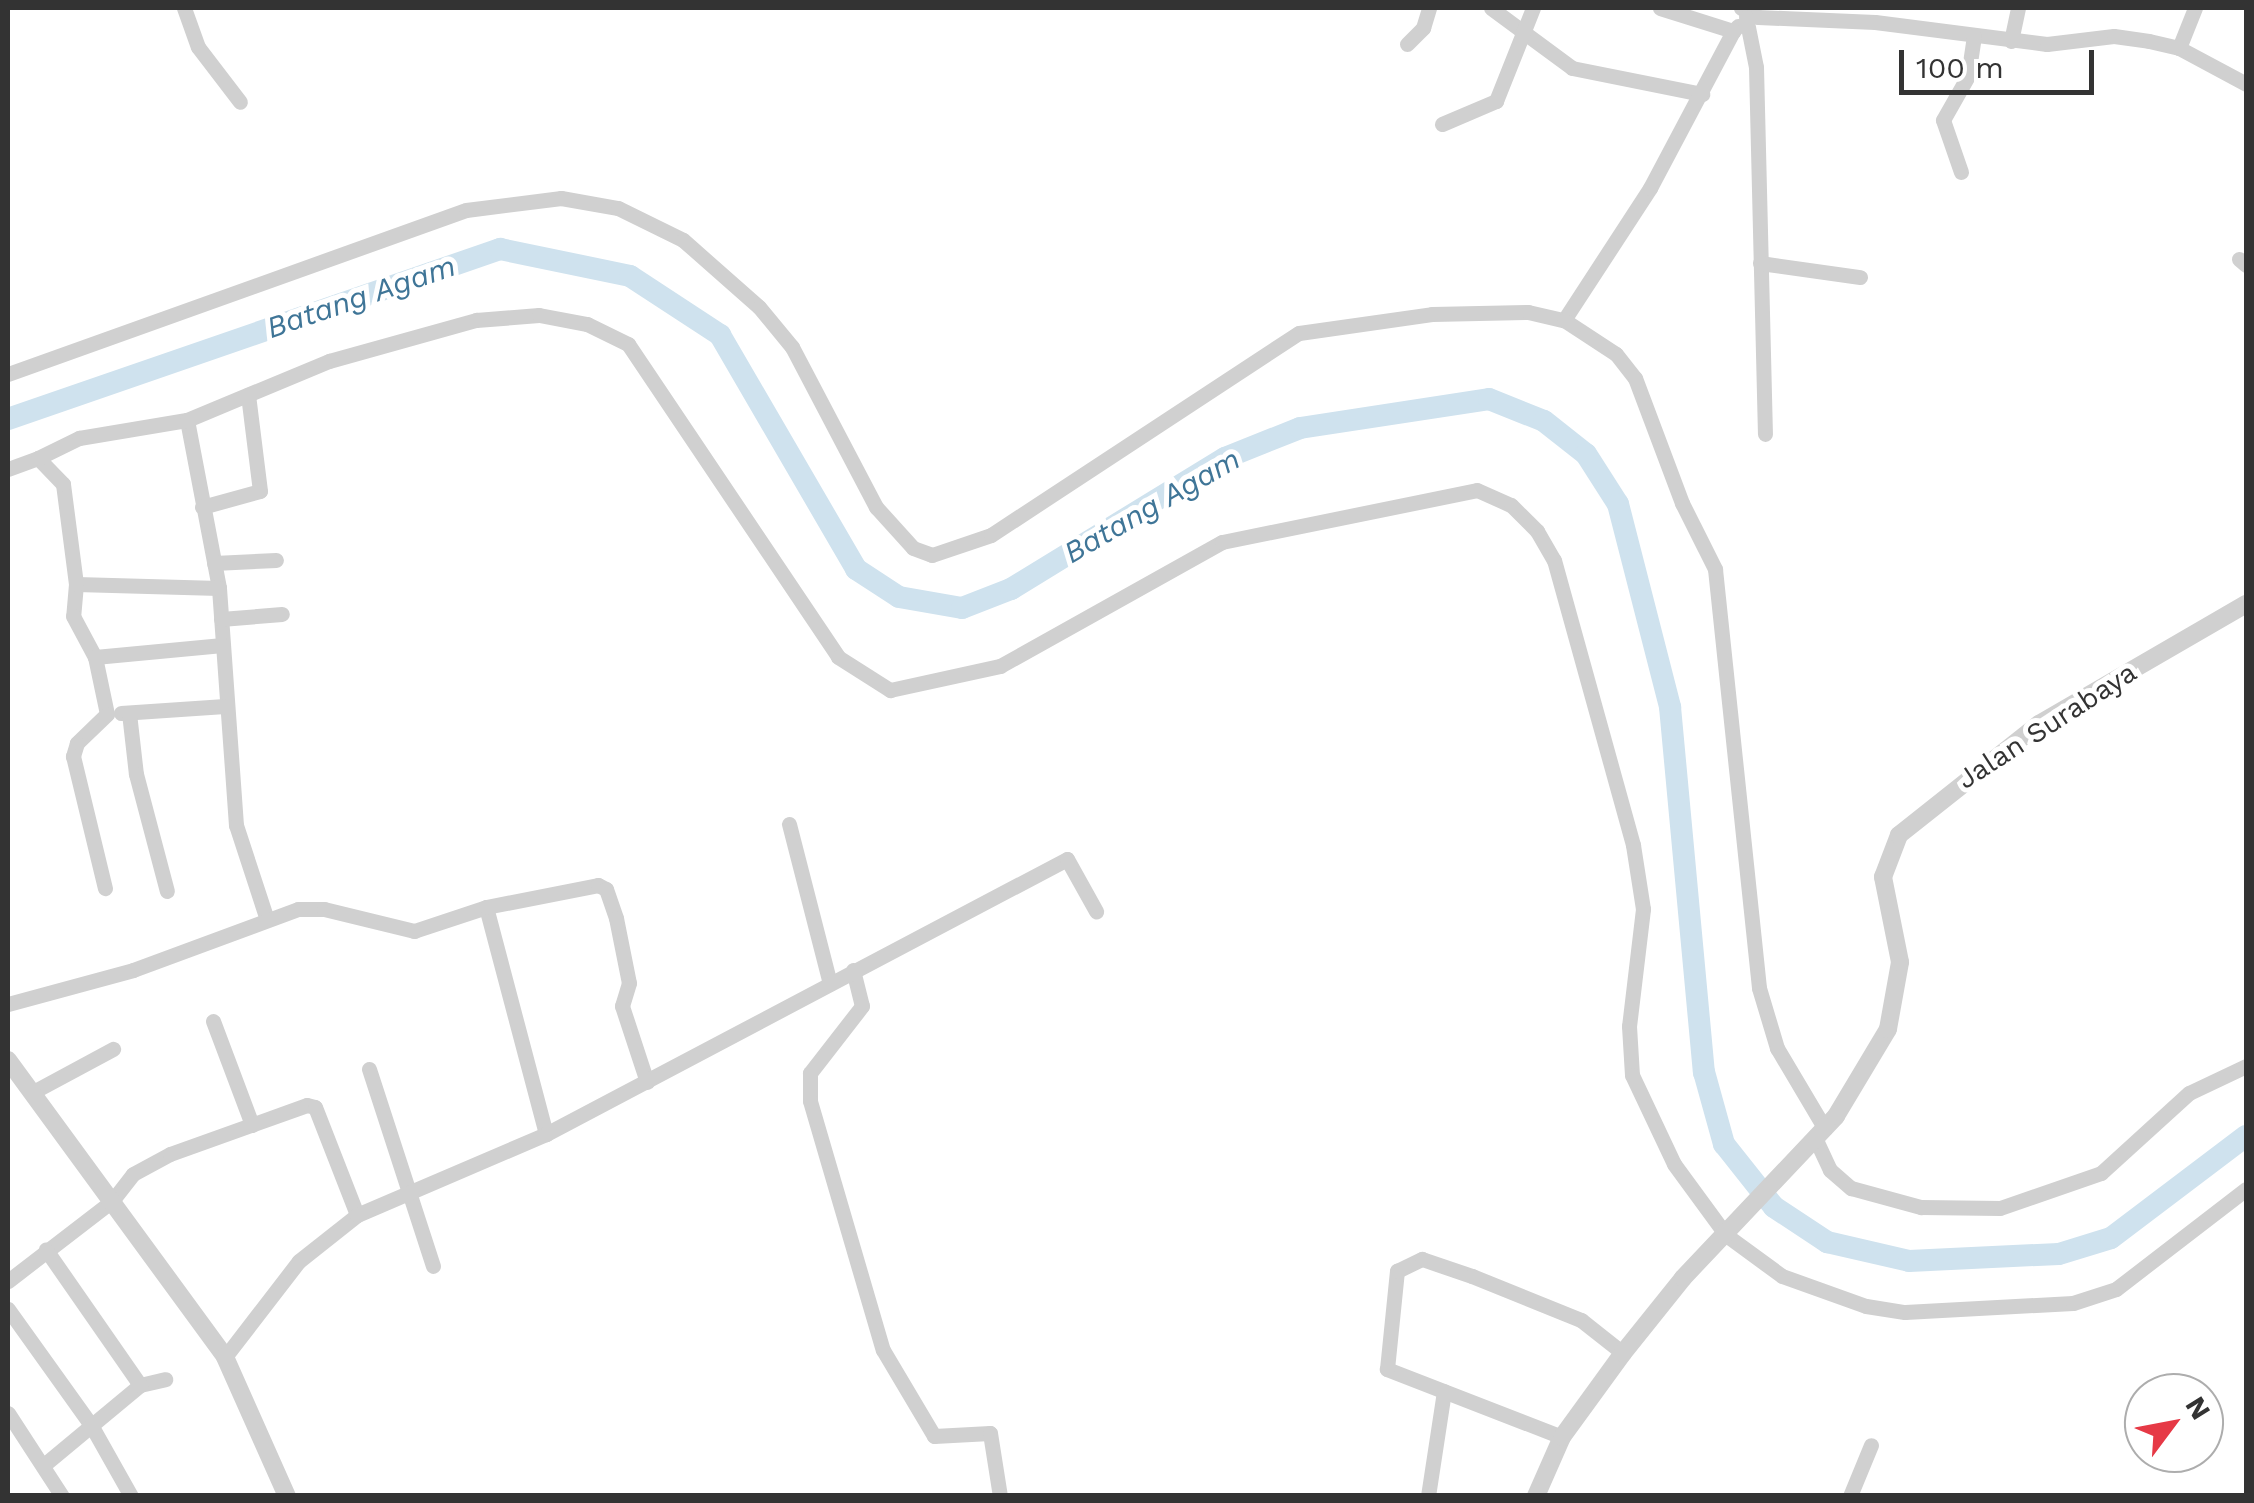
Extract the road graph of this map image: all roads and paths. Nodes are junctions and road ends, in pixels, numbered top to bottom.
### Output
1 (184, 8) edge
2 (1429, 8) edge
3 (1491, 8) edge
4 (1533, 8) edge
5 (1660, 8) edge
6 (2018, 8) edge
7 (2195, 8) edge
8 (1748, 14) edge
9 (1526, 30) junction
10 (1734, 31) junction
11 (1974, 36) junction
12 (2011, 40) junction
13 (1407, 44) dead end
14 (2179, 48) junction
15 (2246, 84) edge
16 (1702, 94) junction
17 (240, 102) dead end
18 (1442, 124) dead end
19 (1961, 172) dead end
20 (1760, 263) junction
21 (1860, 277) dead end
22 (1564, 320) junction
23 (8, 374) edge
24 (248, 395) junction
25 (187, 420) junction
26 (1764, 434) dead end
27 (38, 458) junction
28 (8, 470) edge
29 (202, 507) junction
30 (276, 560) dead end
31 (214, 562) junction
32 (76, 584) junction
33 (219, 588) junction
34 (2246, 604) edge
35 (282, 614) dead end
36 (220, 619) junction
37 (222, 645) junction
38 (96, 657) junction
39 (225, 706) junction
40 (130, 712) junction
41 (107, 714) junction
42 (790, 824) dead end
43 (105, 888) dead end
44 (167, 891) dead end
45 (486, 906) junction
46 (1096, 910) dead end
47 (266, 916) junction
48 (853, 970) junction
49 (830, 984) junction
50 (8, 1004) edge
51 (213, 1022) dead end
52 (114, 1050) dead end
53 (8, 1060) edge
54 (2246, 1066) edge
55 (370, 1069) dead end
56 (646, 1082) junction
57 (32, 1092) junction
58 (252, 1126) junction
59 (546, 1134) junction
60 (1815, 1141) junction
61 (2246, 1188) edge
62 (405, 1194) junction
63 (112, 1201) junction
64 (357, 1215) junction
65 (1726, 1235) junction
66 (46, 1250) junction
67 (434, 1266) dead end
68 (8, 1281) edge
69 (8, 1309) edge
70 (1623, 1353) junction
71 (225, 1357) junction
72 (165, 1380) dead end
73 (140, 1385) junction
74 (1444, 1391) junction
75 (8, 1413) edge
76 (91, 1425) junction
77 (1562, 1437) junction
78 (1871, 1444) dead end
79 (45, 1464) junction
80 (62, 1496) edge
81 (131, 1496) edge
82 (286, 1496) edge
83 (1000, 1496) edge
84 (1428, 1496) edge
85 (1536, 1496) edge
86 (1850, 1496) edge

1 - 17 street
2 - 13 street
3 - 9 street
4 - 9 street
5 - 10 street
6 - 12 street
7 - 14 street
8 - 10 street
8 - 11 street
8 - 20 street
9 - 16 street
9 - 18 street
10 - 16 street
11 - 12 street
11 - 19 street
12 - 14 street
14 - 15 street
16 - 22 street
20 - 21 street
20 - 26 street
22 - 23 street
22 - 60 street
24 - 25 street
24 - 29 street
24 - 65 street
25 - 27 street
25 - 29 street
27 - 28 street
27 - 32 street
29 - 31 street
30 - 31 street
31 - 33 street
32 - 33 street
32 - 38 street
33 - 36 street
34 - 60 street, Jalan Surabaya
35 - 36 street
36 - 37 street
37 - 38 street
37 - 39 street
38 - 41 street
39 - 40 street
39 - 47 street
40 - 41 street
40 - 44 street
41 - 43 street
42 - 49 street
45 - 47 street
45 - 56 street
45 - 59 street
46 - 48 street
47 - 50 street
48 - 49 street
48 - 83 street
49 - 56 street
51 - 58 street
52 - 57 street
53 - 57 street
54 - 60 street
55 - 62 street
56 - 59 street
57 - 63 street
58 - 63 street
58 - 64 street
59 - 62 street
60 - 65 street, Jalan Surabaya
61 - 65 street
62 - 64 street
62 - 67 street
63 - 66 street
63 - 71 street
64 - 71 street
65 - 70 street, Jalan Surabaya
66 - 68 street
66 - 73 street
69 - 76 street
70 - 74 street
70 - 77 street, Jalan Surabaya
71 - 82 street
72 - 73 street
73 - 76 street
74 - 77 street
74 - 84 street
75 - 79 street
76 - 79 street
76 - 81 street
77 - 85 street, Jalan Surabaya
78 - 86 street
79 - 80 street

